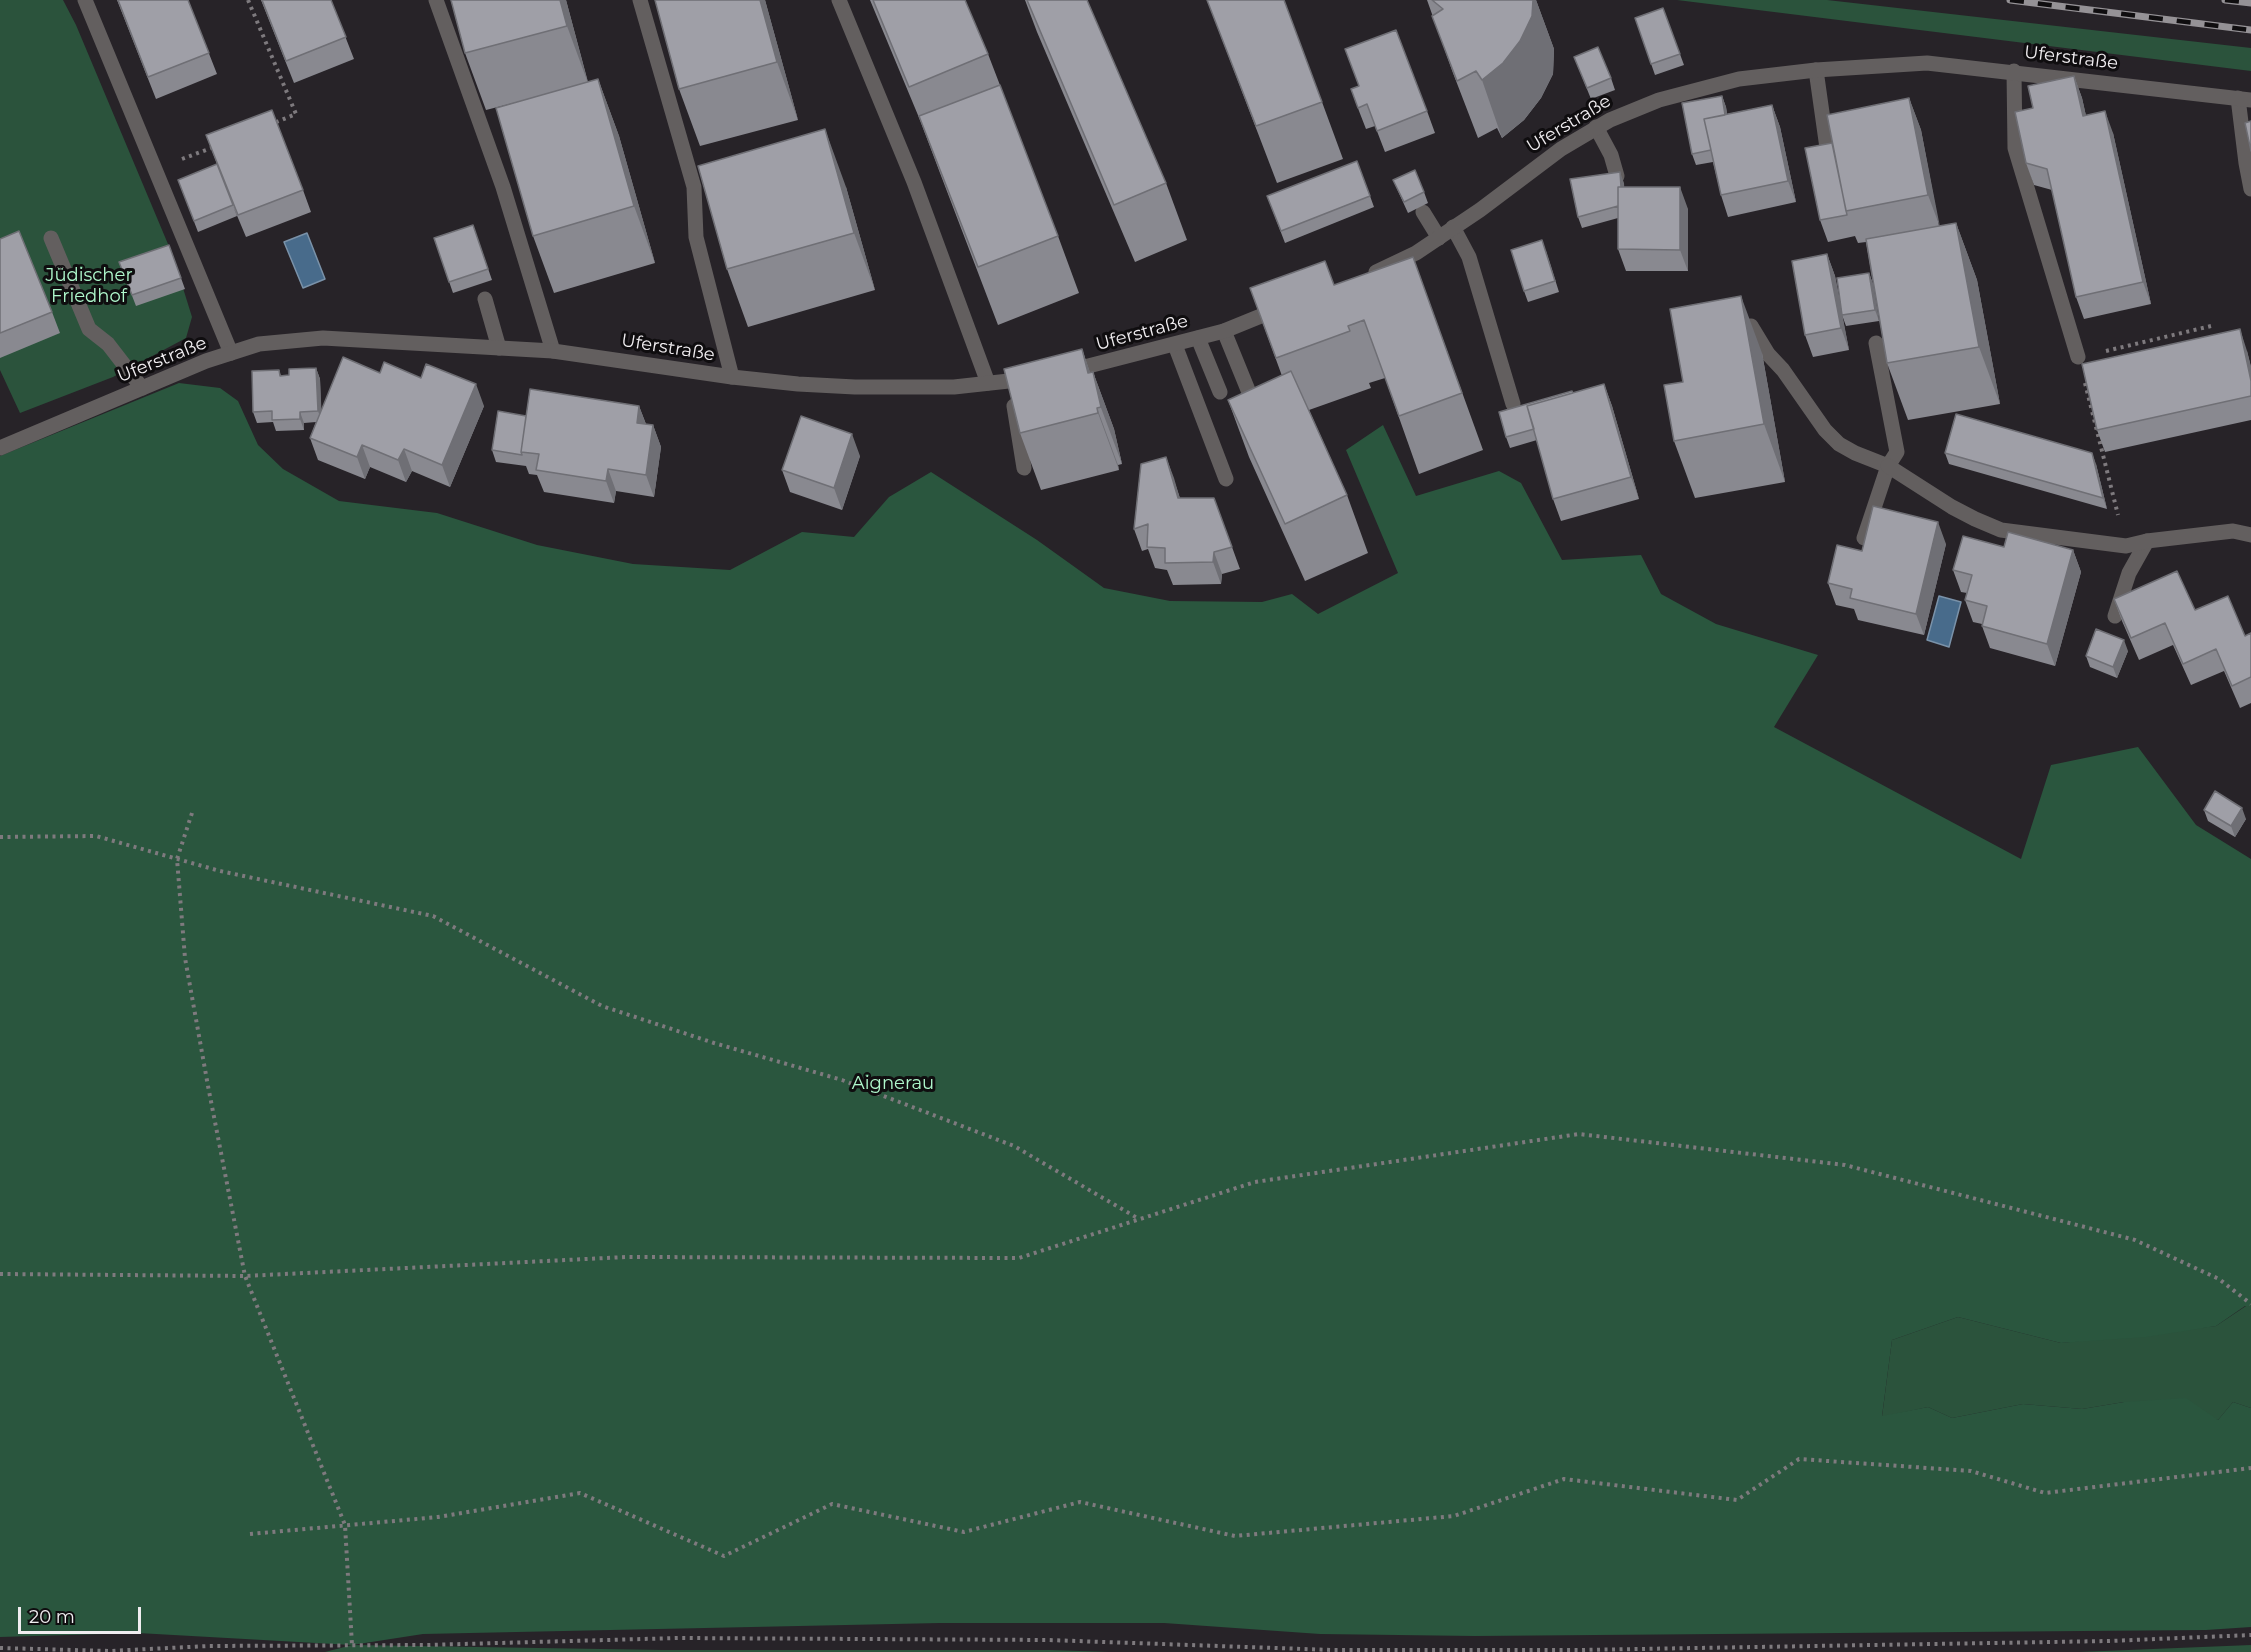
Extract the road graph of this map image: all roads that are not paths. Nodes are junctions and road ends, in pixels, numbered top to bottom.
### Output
1 (85, 0) edge
2 (436, 0) edge
3 (640, 0) edge
4 (838, 0) edge
5 (1816, 70) junction
6 (2014, 71) junction
7 (2244, 99) edge
8 (1596, 128) junction
9 (1827, 148) edge
10 (1617, 176) edge
11 (2251, 189) edge
12 (1423, 212) dead end
13 (1453, 227) junction
14 (51, 238) dead end
15 (1439, 238) junction
16 (1357, 279) edge
17 (485, 299) dead end
18 (1290, 304) edge
19 (1719, 330) edge
20 (1224, 332) junction
21 (1198, 338) junction
22 (1876, 343) edge
23 (1174, 345) junction
24 (499, 348) junction
25 (553, 351) junction
26 (231, 353) junction
27 (2079, 357) road end
28 (732, 377) junction
29 (1008, 382) junction
30 (988, 383) junction
31 (142, 388) junction
32 (1248, 390) edge
33 (1220, 392) dead end
34 (1513, 404) dead end
35 (0, 448) edge
36 (1888, 466) junction
37 (1024, 468) edge
38 (1226, 479) dead end
39 (2251, 535) edge
40 (1864, 538) edge
41 (2147, 541) junction
42 (2115, 616) edge

1 - 26 street
2 - 25 street
3 - 28 street
4 - 30 street
5 - 6 street, Uferstraße
5 - 8 street, Uferstraße
5 - 9 street
6 - 7 street, Uferstraße
6 - 27 street
7 - 11 street
8 - 10 street
8 - 13 street, Uferstraße
12 - 15 street
13 - 15 street, Uferstraße
13 - 34 street
14 - 31 street
15 - 16 street, Uferstraße
17 - 24 street
18 - 20 street, Uferstraße
19 - 36 street
20 - 21 street, Uferstraße
20 - 32 street
21 - 23 street, Uferstraße
21 - 33 street
22 - 36 street
23 - 29 street, Uferstraße
23 - 38 street
24 - 25 street, Uferstraße
24 - 26 street, Uferstraße
25 - 28 street, Uferstraße
26 - 31 street, Uferstraße
28 - 30 street, Uferstraße
29 - 30 street, Uferstraße
29 - 37 street
31 - 35 street, Uferstraße
36 - 40 street
36 - 41 street
39 - 41 street
41 - 42 street

